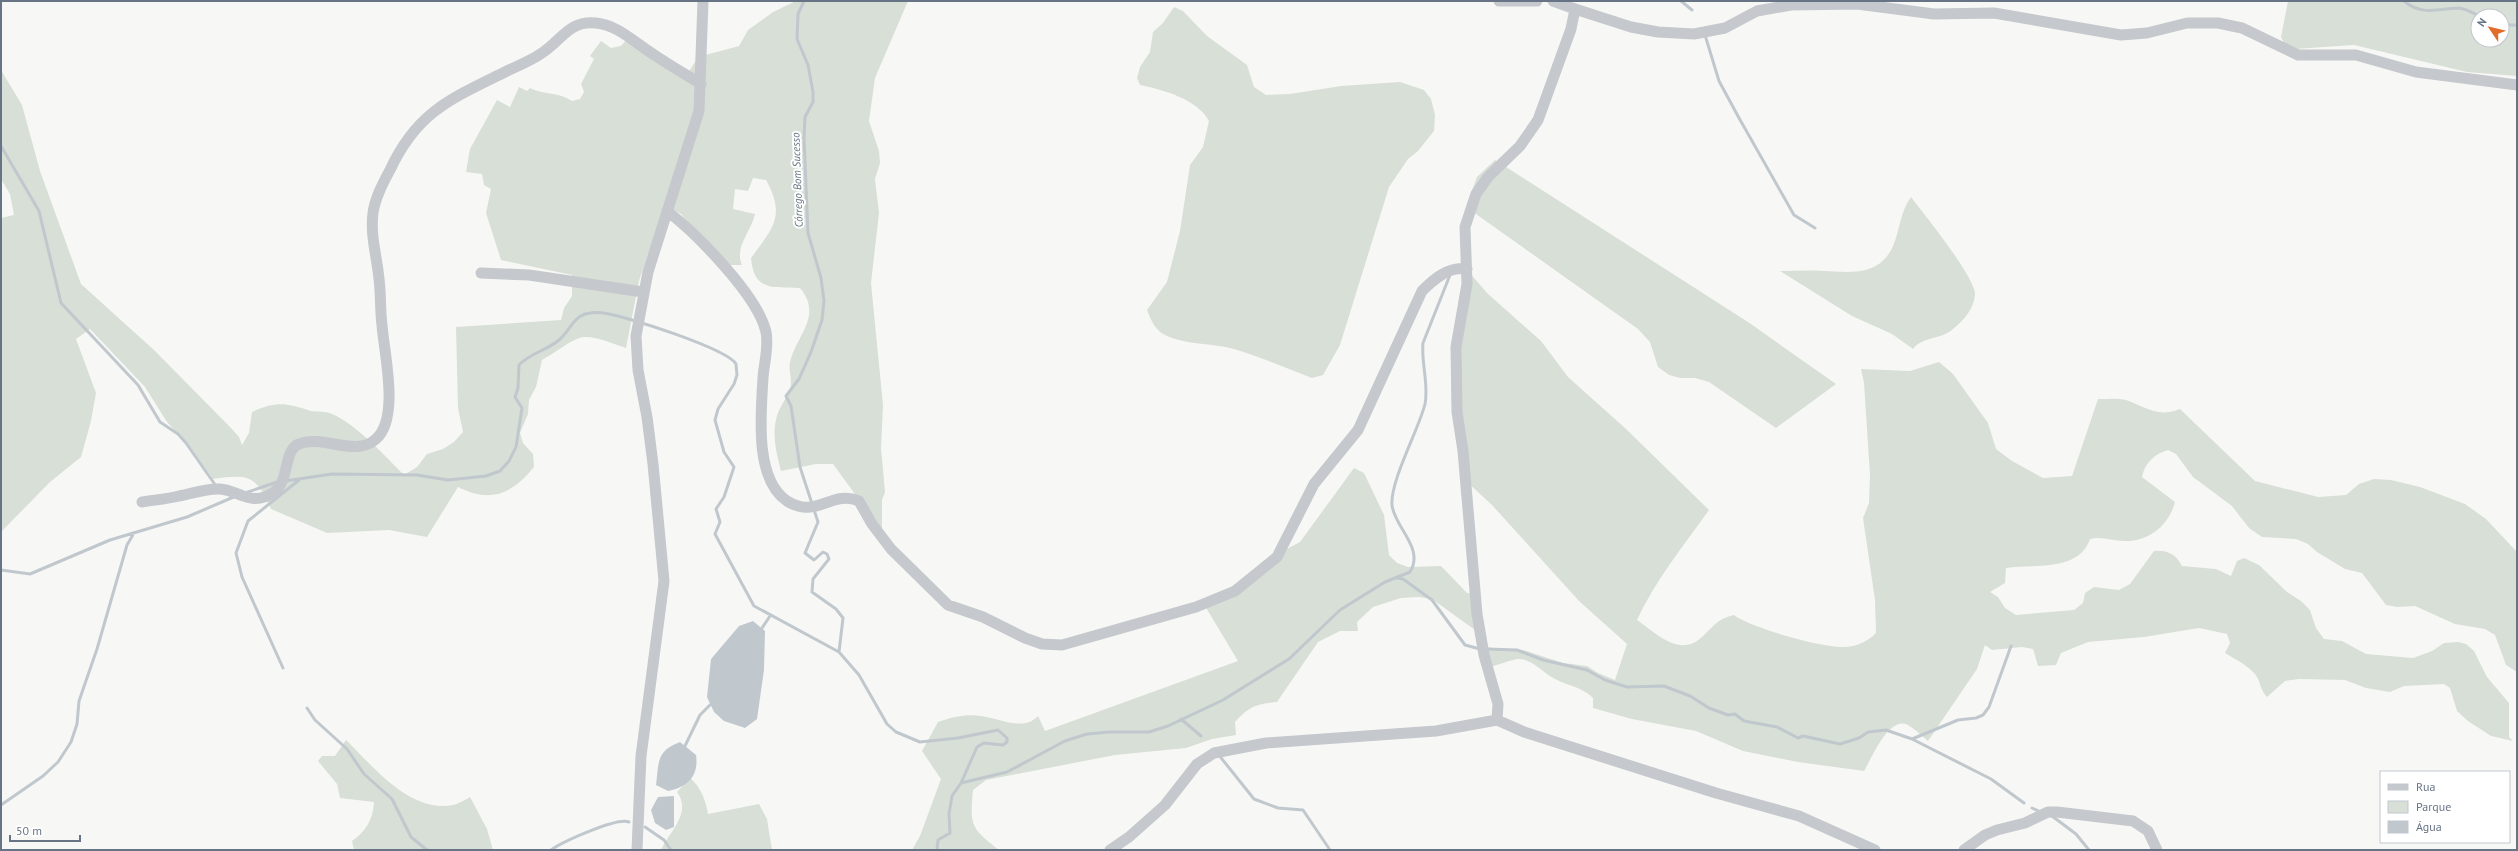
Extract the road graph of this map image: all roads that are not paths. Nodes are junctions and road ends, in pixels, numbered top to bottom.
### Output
1 (703, 1) edge
2 (1499, 1) edge
3 (1538, 1) edge
4 (1553, 1) edge
5 (1858, 3) edge
6 (1574, 9) junction
7 (701, 84) junction
8 (2517, 85) edge
9 (667, 211) junction
10 (1467, 269) junction
11 (481, 273) dead end
12 (643, 292) junction
13 (142, 502) dead end
14 (1498, 720) junction
15 (637, 850) edge
16 (1110, 850) edge
17 (1875, 850) edge
18 (1964, 850) edge
19 (2157, 850) edge

1 - 7 street
2 - 3 street
4 - 6 street
5 - 6 street
5 - 8 street
6 - 10 street
7 - 9 street
7 - 13 street
9 - 10 street
9 - 12 street
10 - 14 street
11 - 12 street
12 - 15 street
14 - 16 street
14 - 17 street
18 - 19 street

